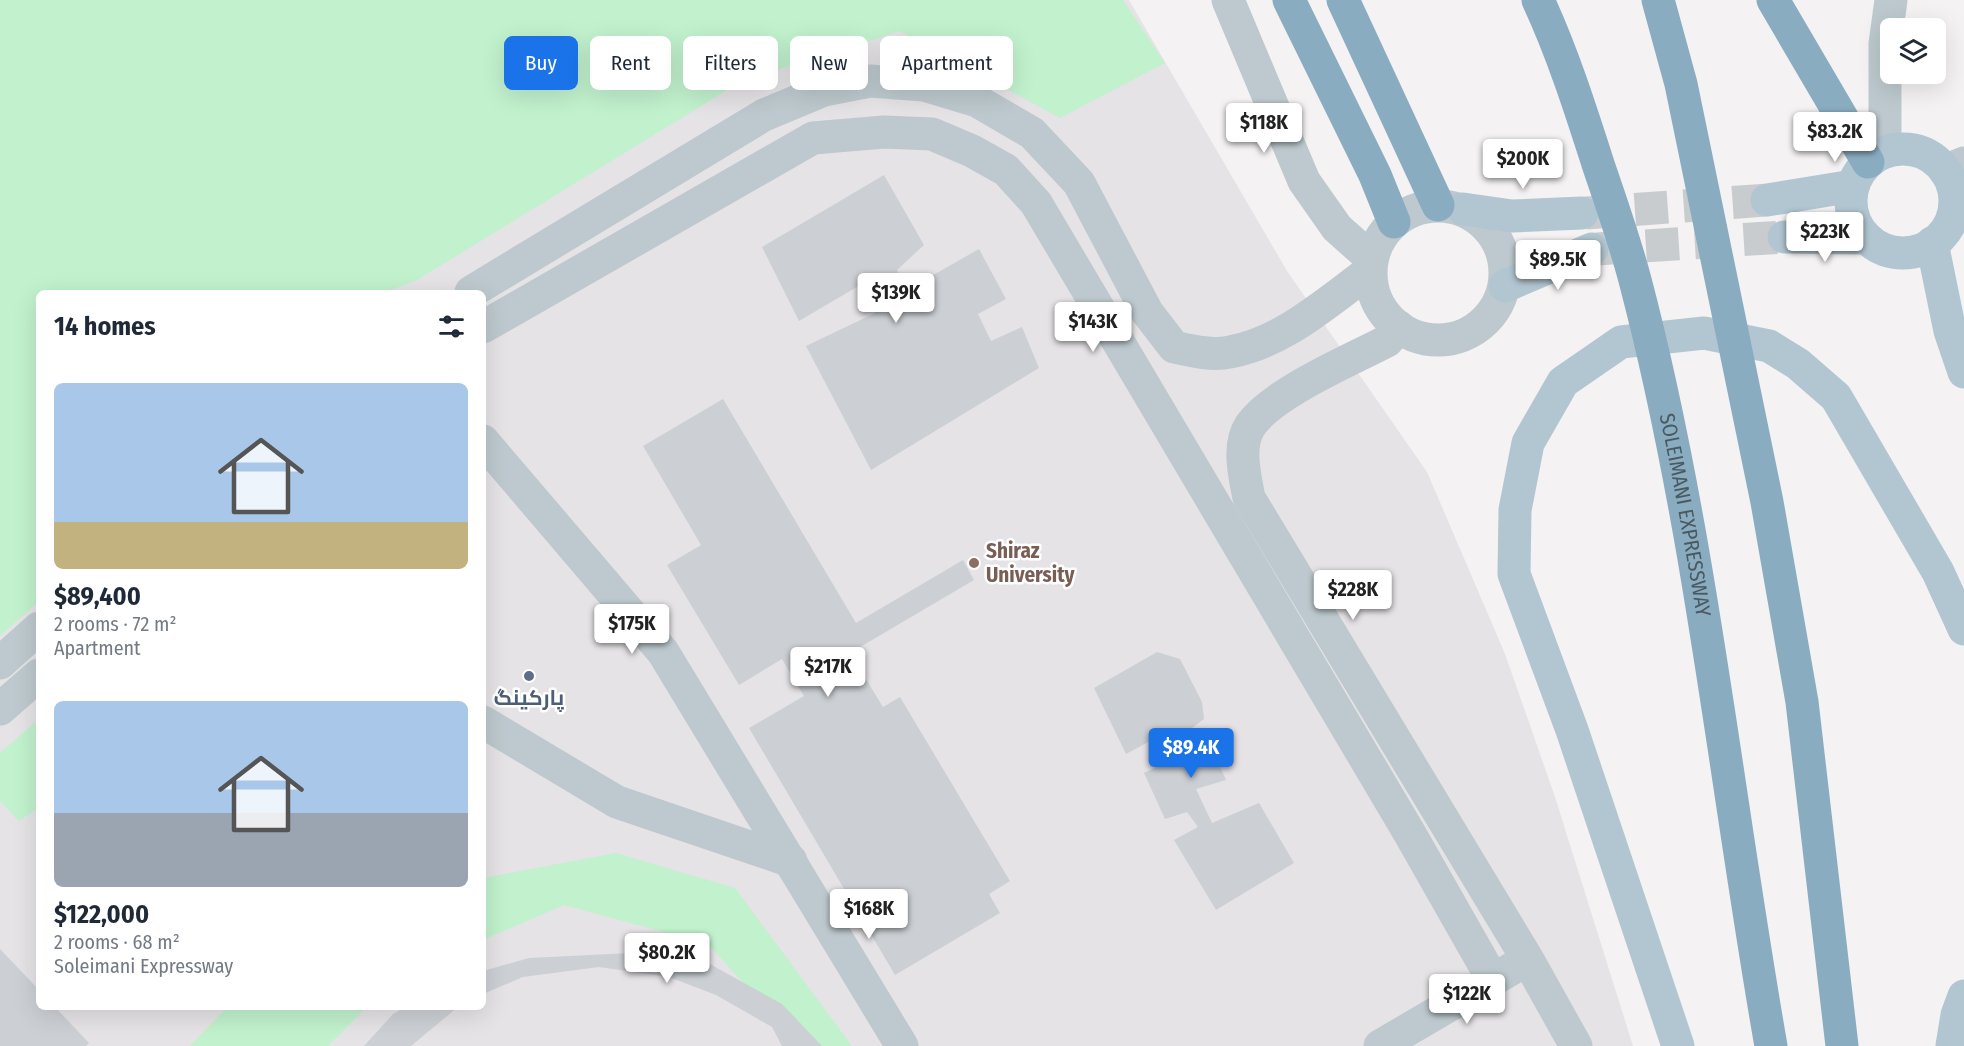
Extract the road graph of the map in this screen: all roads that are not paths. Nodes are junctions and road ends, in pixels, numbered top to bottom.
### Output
1 (1228, 0) edge
2 (1289, 0) edge
3 (1343, 0) edge
4 (1658, 0) edge
5 (1773, 0) edge
6 (1891, 0) edge
7 (1538, 6) edge
8 (1868, 167) junction
9 (1954, 167) edge
10 (1767, 200) tunnel mouth
11 (1450, 207) junction
12 (1582, 213) tunnel mouth
13 (1394, 222) junction
14 (1784, 237) tunnel mouth
15 (1866, 238) junction
16 (1932, 243) junction
17 (1592, 249) tunnel mouth
18 (1371, 265) junction
19 (1505, 286) junction
20 (474, 290) edge
21 (486, 325) edge
22 (1399, 327) junction
23 (1957, 333) edge
24 (1964, 372) edge
25 (486, 445) edge
26 (1964, 629) edge
27 (36, 631) edge
28 (0, 663) edge
29 (36, 678) edge
30 (0, 709) edge
31 (486, 724) edge
32 (791, 861) junction
33 (1528, 960) junction
34 (1493, 980) junction
35 (1964, 996) edge
36 (902, 1046) edge
37 (1380, 1046) edge
38 (1576, 1046) edge
39 (1678, 1046) edge
40 (1771, 1046) edge
41 (1842, 1046) edge
42 (1952, 1046) edge

1 - 18 street
2 - 13 highway
3 - 11 highway
4 - 41 highway
5 - 8 highway
6 - 8 street
7 - 40 highway, SOLEIMANI EXPRESSWAY
8 - 9 main road
8 - 10 main road
8 - 15 main road
9 - 16 main road
11 - 12 main road
11 - 13 street
11 - 19 street
13 - 18 street
14 - 15 main road
15 - 16 main road
16 - 23 main road
17 - 19 main road
18 - 20 street
18 - 22 street
19 - 22 street
21 - 34 street
22 - 33 street
23 - 24 main road
25 - 32 street
26 - 39 main road
27 - 28 street
29 - 30 street
31 - 32 street
32 - 36 street
33 - 34 street
33 - 38 street
34 - 37 street
35 - 42 main road

